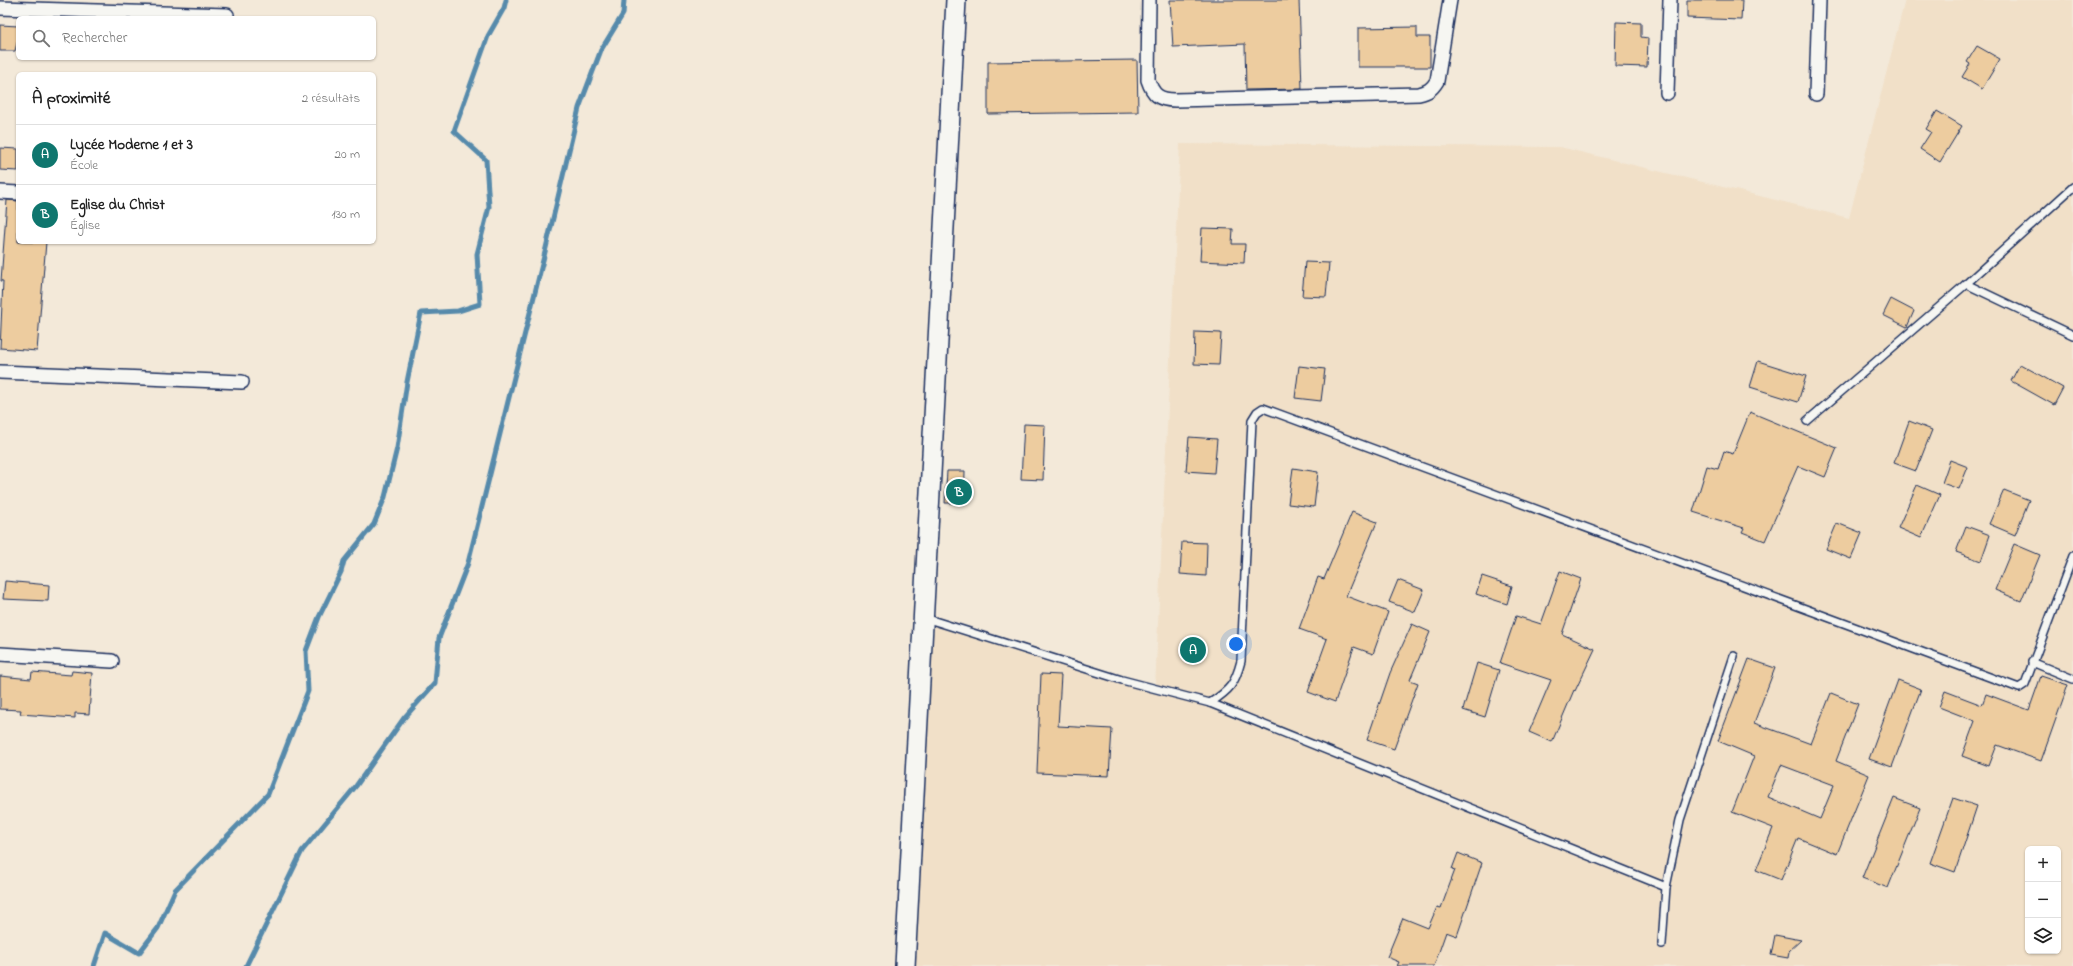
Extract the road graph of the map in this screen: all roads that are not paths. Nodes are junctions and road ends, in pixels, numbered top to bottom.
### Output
1 (956, 0) edge
2 (1149, 0) edge
3 (1450, 0) edge
4 (1670, 0) edge
5 (1819, 0) edge
6 (0, 8) edge
7 (227, 15) dead end
8 (1667, 93) dead end
9 (1816, 94) dead end
10 (2073, 187) edge
11 (0, 192) edge
12 (16, 193) edge
13 (1966, 284) junction
14 (2073, 335) edge
15 (0, 372) edge
16 (242, 382) dead end
17 (1807, 422) dead end
18 (2073, 556) edge
19 (923, 617) junction
20 (0, 654) edge
21 (1734, 656) dead end
22 (112, 661) dead end
23 (2032, 662) junction
24 (2073, 680) edge
25 (1210, 703) junction
26 (1666, 887) junction
27 (1662, 944) dead end
28 (905, 966) edge

1 - 19 street
2 - 3 street
4 - 8 street
5 - 9 street
6 - 7 street
10 - 13 lane
11 - 12 street
13 - 14 lane
13 - 17 lane
15 - 16 street
18 - 23 lane
19 - 25 lane
19 - 28 street
20 - 22 street
21 - 26 lane
23 - 24 lane
23 - 25 lane
25 - 26 lane
26 - 27 lane

